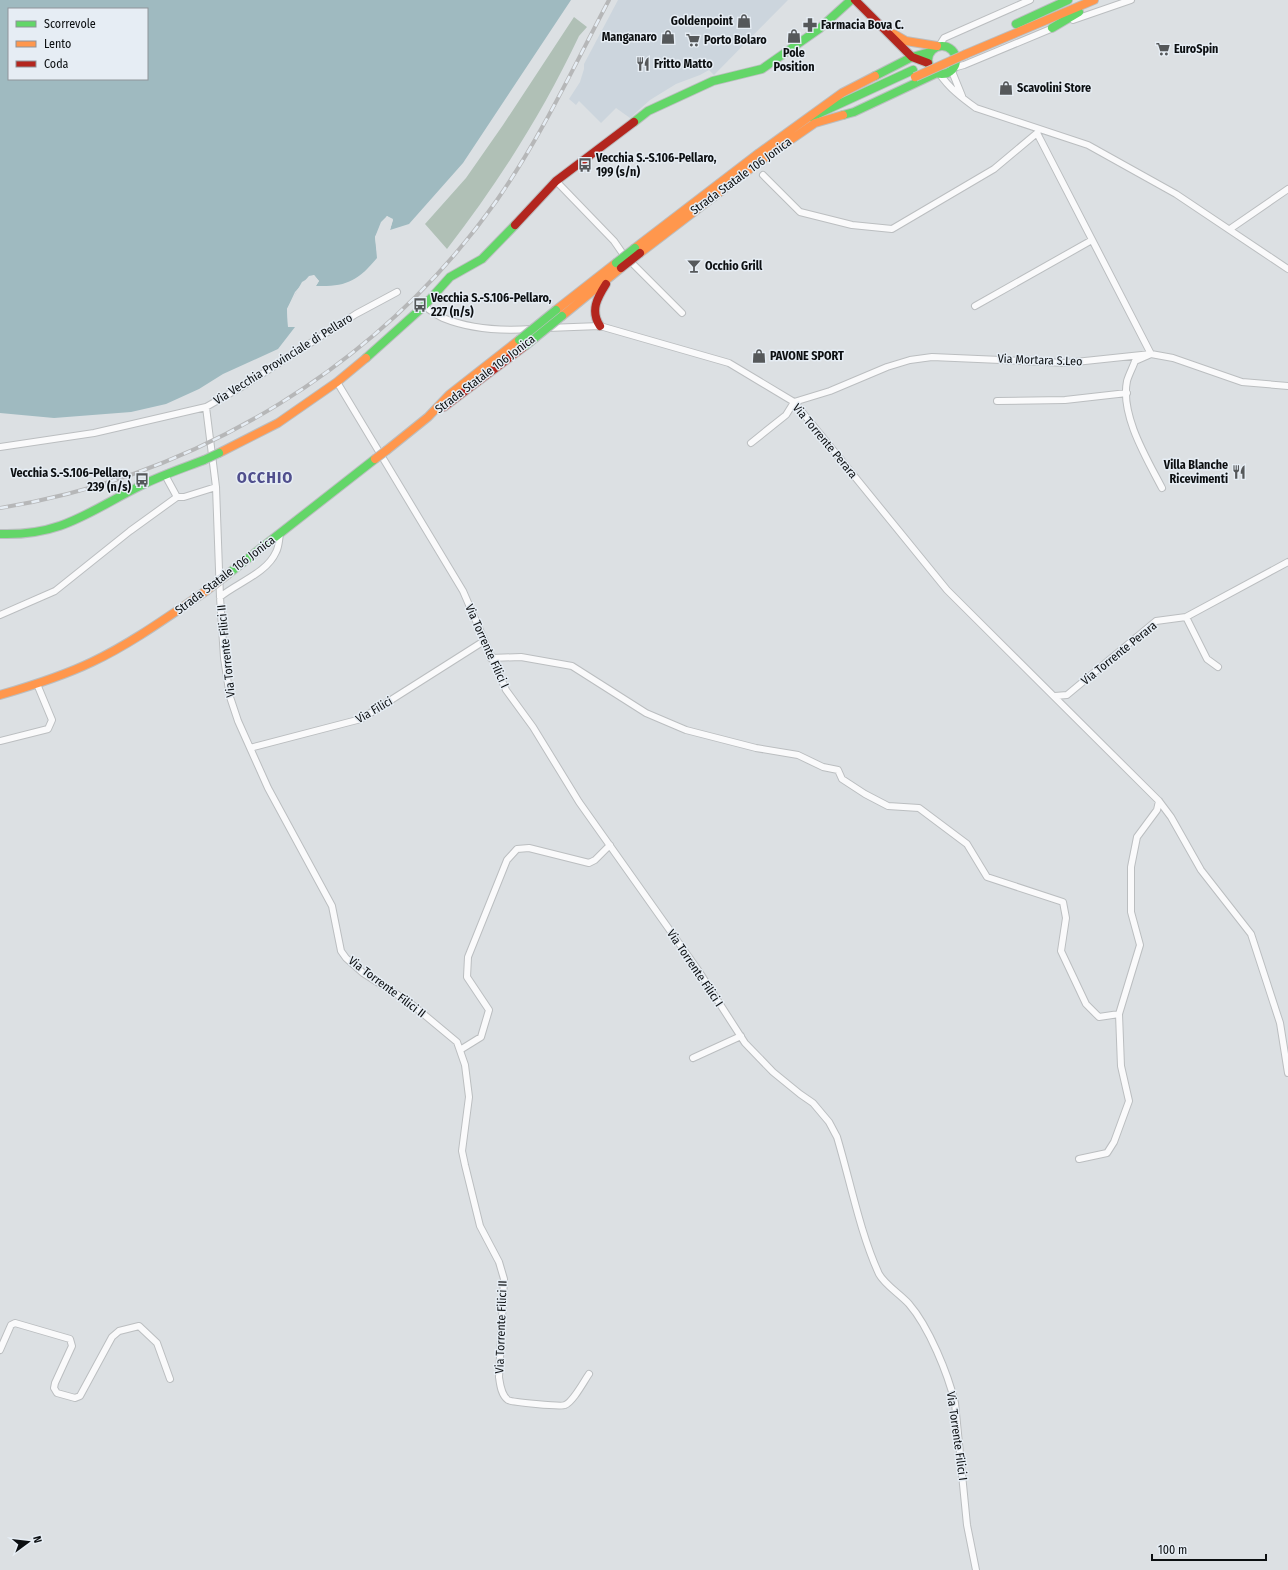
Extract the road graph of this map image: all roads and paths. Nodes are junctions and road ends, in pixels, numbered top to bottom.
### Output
1 (851, 0) edge
2 (855, 0) edge
3 (1030, 0) edge
4 (1068, 0) edge
5 (1094, 0) edge
6 (1099, 0) edge
7 (1131, 0) edge
8 (885, 28) junction
9 (1052, 28) junction
10 (935, 48) junction
11 (965, 51) junction
12 (912, 57) junction
13 (928, 63) junction
14 (952, 69) junction
15 (938, 73) junction
16 (963, 99) junction
17 (813, 120) junction
18 (1038, 131) junction
19 (763, 175) dead end
20 (556, 181) junction
21 (1288, 189) edge
22 (1230, 229) junction
23 (1092, 240) junction
24 (623, 254) dead end
25 (633, 264) dead end
26 (619, 266) junction
27 (1288, 269) edge
28 (612, 276) junction
29 (397, 292) dead end
30 (424, 306) junction
31 (975, 306) dead end
32 (559, 313) junction
33 (682, 313) dead end
34 (600, 326) junction
35 (1151, 354) junction
36 (337, 382) junction
37 (1288, 386) edge
38 (1127, 393) junction
39 (997, 401) dead end
40 (794, 402) junction
41 (206, 407) junction
42 (751, 443) dead end
43 (0, 447) edge
44 (165, 475) junction
45 (216, 487) junction
46 (1162, 488) dead end
47 (177, 497) junction
48 (280, 533) junction
49 (0, 534) edge
50 (267, 543) junction
51 (277, 548) junction
52 (1288, 562) edge
53 (220, 598) junction
54 (0, 615) edge
55 (1186, 617) junction
56 (484, 641) junction
57 (491, 658) junction
58 (1218, 667) dead end
59 (38, 684) junction
60 (0, 695) edge
61 (1055, 696) junction
62 (0, 741) edge
63 (250, 748) junction
64 (1160, 801) junction
65 (610, 846) junction
66 (1119, 1014) junction
67 (741, 1036) junction
68 (460, 1050) junction
69 (693, 1058) dead end
70 (1288, 1073) edge
71 (1079, 1159) dead end
72 (0, 1350) edge
73 (589, 1374) dead end
74 (170, 1379) dead end
75 (976, 1570) edge

1 - 20 main road
2 - 8 main road
3 - 10 street
4 - 11 main road, Strada Statale 106 Jonica
5 - 11 main road, Strada Statale 106 Jonica
6 - 9 main road
7 - 9 street
8 - 10 main road
8 - 12 main road
9 - 14 street
10 - 12 main road
10 - 13 main road
10 - 14 main road
11 - 17 main road, Strada Statale 106 Jonica
12 - 13 main road
12 - 17 main road
13 - 15 main road
14 - 15 main road
14 - 16 street
15 - 16 street
15 - 17 main road
16 - 18 street
17 - 26 main road, Strada Statale 106 Jonica, bridge
18 - 19 street
18 - 22 street
18 - 23 street
20 - 24 street
20 - 30 main road
21 - 22 street
22 - 27 street
23 - 31 street
23 - 35 street
25 - 33 street
26 - 28 main road, Strada Statale 106 Jonica
26 - 32 main road, Strada Statale 106 Jonica
28 - 32 main road, Strada Statale 106 Jonica
28 - 34 main road
29 - 41 street, Via Vecchia Provinciale di Pellaro
30 - 34 street, Via Torrente Perara
30 - 36 main road
32 - 48 main road, Strada Statale 106 Jonica, bridge
34 - 40 street, Via Torrente Perara
35 - 37 street, Via Mortara S.Leo
35 - 38 street
35 - 40 street, Via Mortara S.Leo
36 - 44 main road, bridge
36 - 56 street, Via Torrente Filici I
38 - 39 street
38 - 46 street
40 - 42 street
40 - 61 street, Via Torrente Perara
41 - 43 street, Via Vecchia Provinciale di Pellaro
41 - 45 street, Via Torrente Filici II
44 - 47 street
44 - 49 main road
45 - 47 street
45 - 53 street, Via Torrente Filici II
47 - 54 street
48 - 50 main road, Strada Statale 106 Jonica
48 - 51 street
50 - 51 street
50 - 59 main road, Strada Statale 106 Jonica, bridge
51 - 53 street
52 - 55 street
53 - 63 street, Via Torrente Filici II
55 - 58 street
55 - 61 street, Via Torrente Perara
56 - 57 street, Via Torrente Filici I
56 - 63 street, Via Filici
57 - 65 street, Via Torrente Filici I
57 - 66 street
59 - 60 main road, Strada Statale 106 Jonica
59 - 62 street
61 - 64 street, Via Torrente Perara
63 - 68 street, Via Torrente Filici II
64 - 66 street
64 - 70 street, Via Torrente Perara
65 - 67 street, Via Torrente Filici I
65 - 68 street
66 - 71 street
67 - 69 street
67 - 75 street, Via Torrente Filici I
68 - 73 street, Via Torrente Filici II
72 - 74 street

